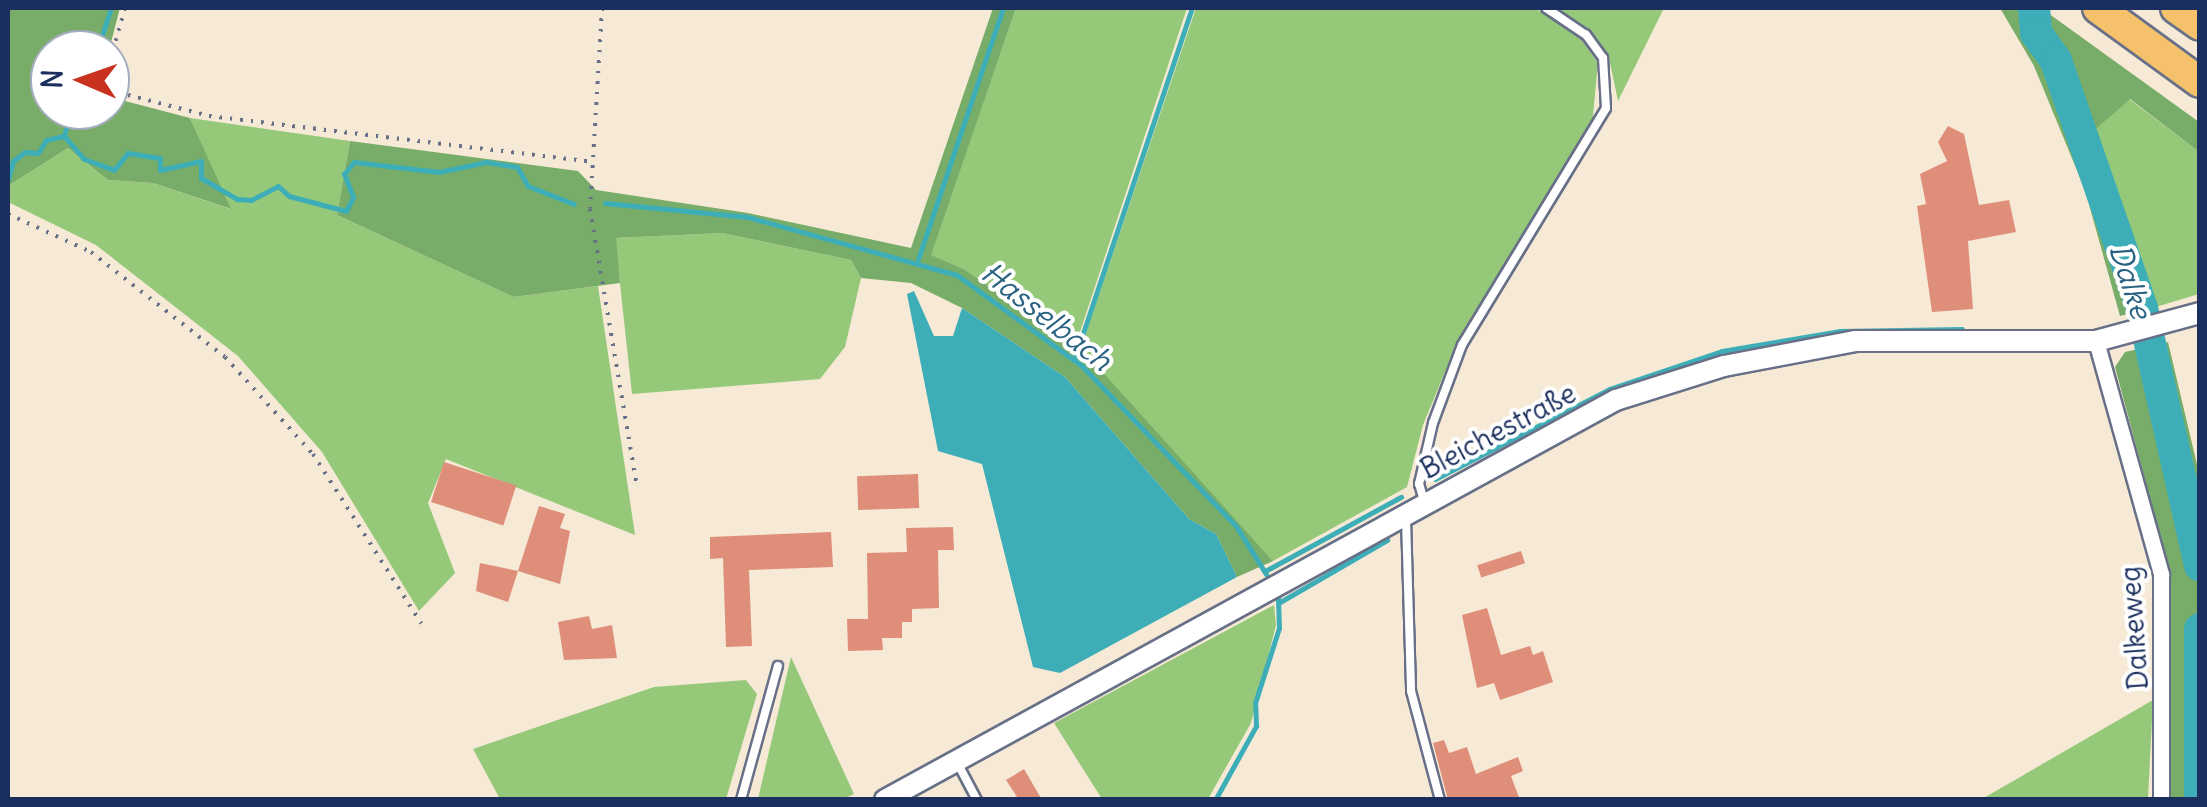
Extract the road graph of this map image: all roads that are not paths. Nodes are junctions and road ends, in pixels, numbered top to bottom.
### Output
1 (1546, 8) edge
2 (2098, 8) edge
3 (2176, 8) edge
4 (2200, 25) edge
5 (2200, 82) edge
6 (2200, 313) edge
7 (2103, 340) junction
8 (1424, 501) junction
9 (1404, 512) junction
10 (778, 666) dead end
11 (955, 760) junction
12 (980, 798) edge
13 (741, 800) edge
14 (885, 800) edge
15 (1440, 800) edge
16 (2161, 800) edge

1 - 8 lane
2 - 5 highway
3 - 4 highway
6 - 7 street, Bleichestraße
7 - 8 street, Bleichestraße
7 - 16 street, Dalkeweg
8 - 9 street, Bleichestraße
9 - 11 street, Bleichestraße
9 - 15 lane
10 - 13 lane
11 - 12 lane
11 - 14 street, Bleichestraße

